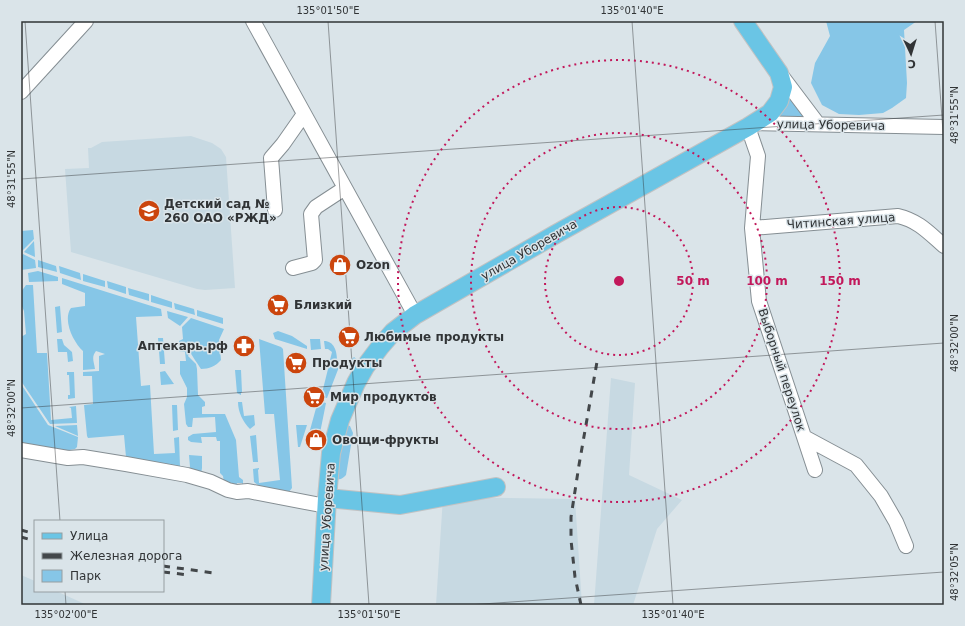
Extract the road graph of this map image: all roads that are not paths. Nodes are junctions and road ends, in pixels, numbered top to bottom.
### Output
1 (86, 21) edge
2 (253, 21) edge
3 (743, 21) edge
4 (779, 73) junction
5 (21, 92) edge
6 (304, 114) junction
7 (818, 124) junction
8 (752, 125) junction
9 (944, 127) edge
10 (345, 188) junction
11 (275, 210) dead end
12 (752, 228) junction
13 (944, 246) edge
14 (293, 268) dead end
15 (415, 315) junction
16 (804, 437) junction
17 (21, 450) edge
18 (815, 470) dead end
19 (496, 487) dead end
20 (326, 502) junction
21 (906, 546) dead end
22 (321, 605) edge

1 - 5 street
2 - 6 street
3 - 4 main road
4 - 7 street
4 - 8 main road
6 - 10 street
6 - 11 street
7 - 8 street, улица Уборевича
7 - 9 street, улица Уборевича
8 - 12 street, Выборный переулок
8 - 15 main road, улица Уборевича
10 - 14 street
10 - 15 street
12 - 13 street, Читинская улица
12 - 16 street, Выборный переулок
15 - 20 main road, улица Уборевича
16 - 18 street, Выборный переулок
16 - 21 street
17 - 20 street
19 - 20 main road
20 - 22 main road, улица Уборевича

